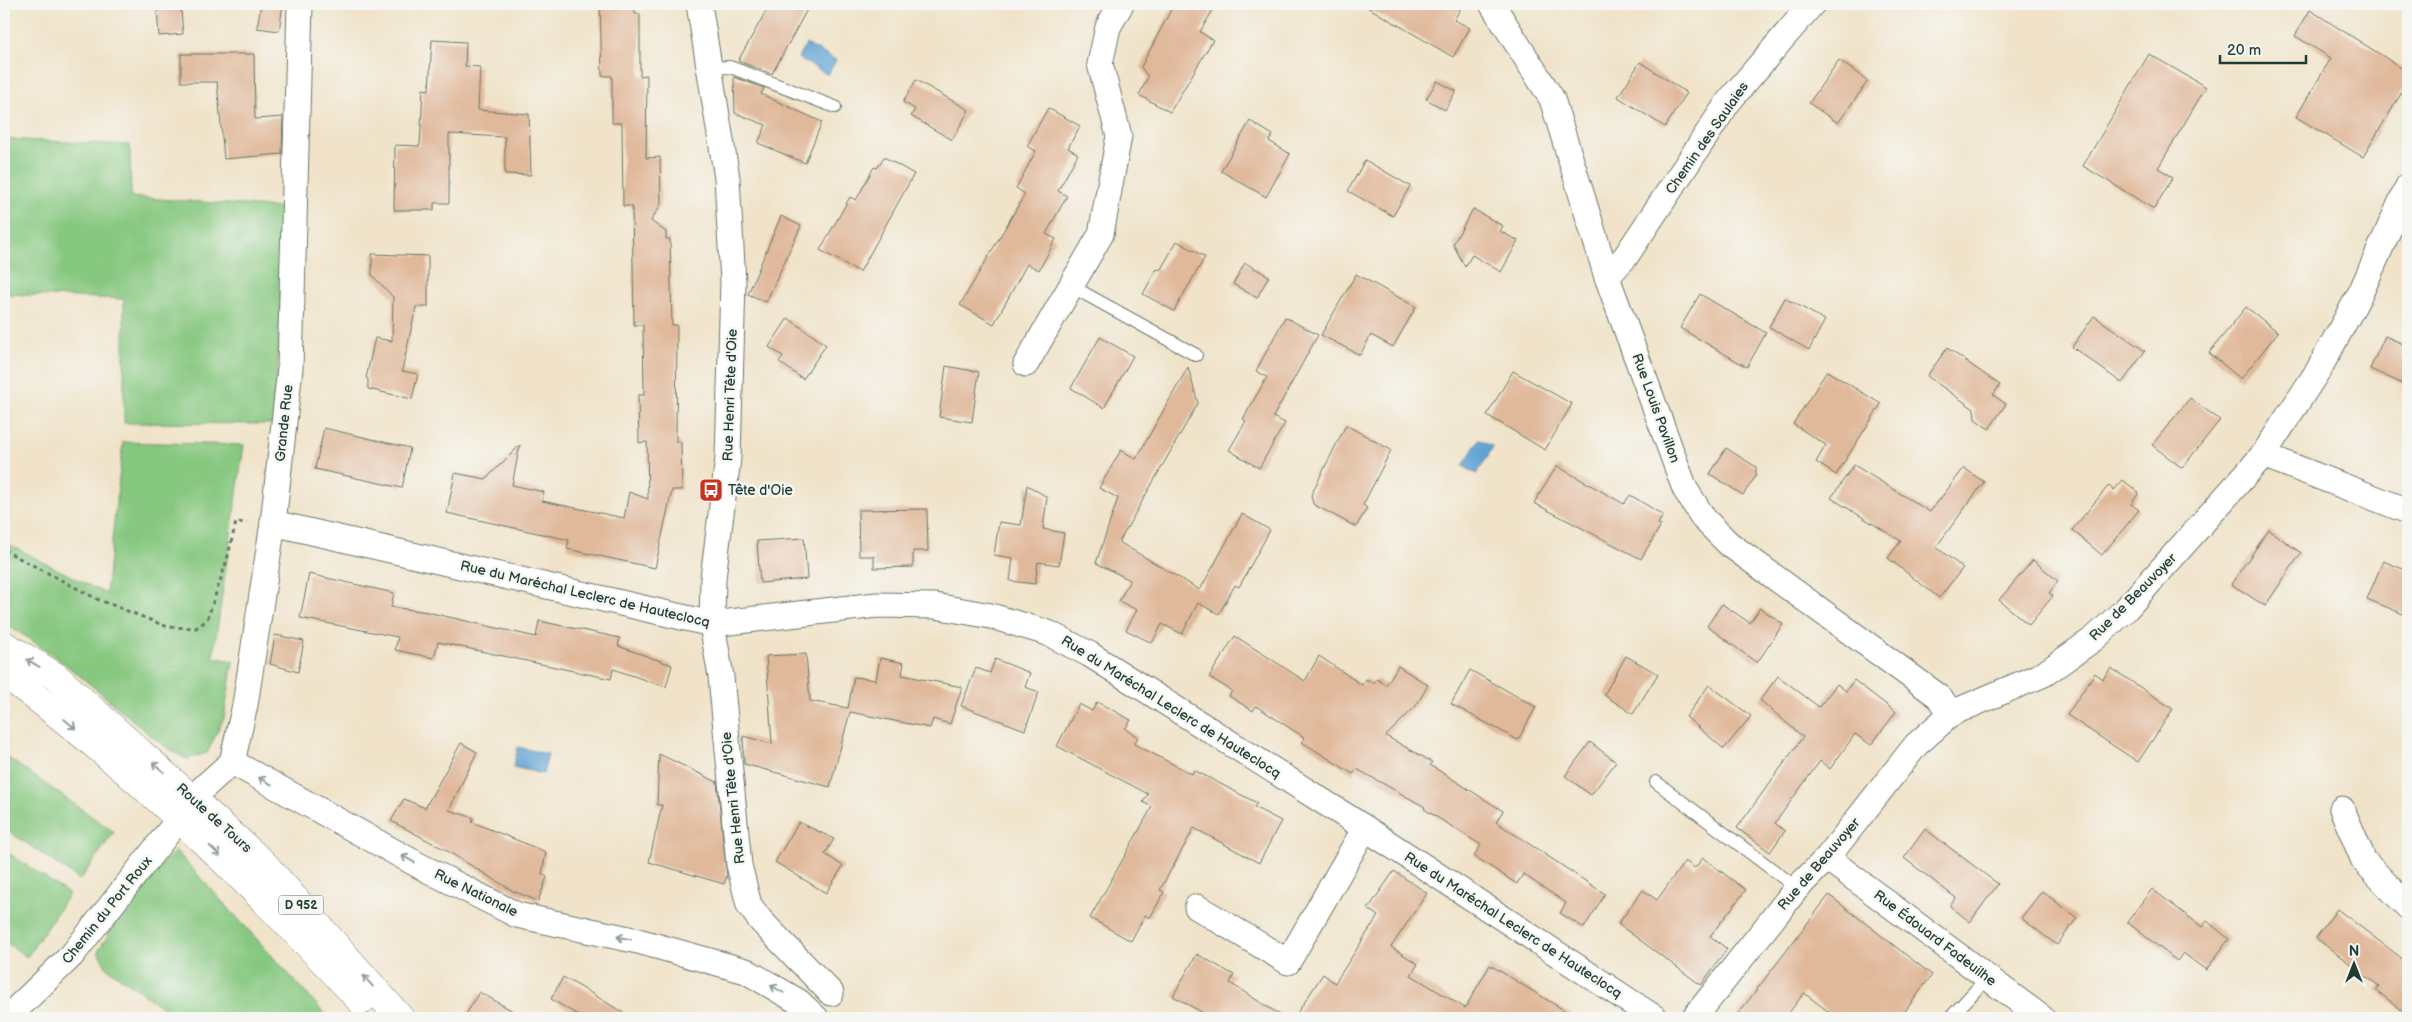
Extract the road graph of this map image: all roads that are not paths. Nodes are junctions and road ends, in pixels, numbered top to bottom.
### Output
1 (300, 4) edge
2 (699, 4) edge
3 (1121, 4) edge
4 (1492, 4) edge
5 (1812, 4) edge
6 (710, 68) junction
7 (835, 107) dead end
8 (2408, 186) edge
9 (1607, 277) junction
10 (1071, 286) junction
11 (1196, 355) dead end
12 (1026, 364) dead end
13 (2263, 455) junction
14 (2408, 511) edge
15 (273, 523) junction
16 (712, 624) junction
17 (4, 645) edge
18 (4, 673) edge
19 (1952, 713) junction
20 (232, 762) junction
21 (1656, 782) dead end
22 (187, 808) junction
23 (2342, 808) dead end
24 (1365, 828) junction
25 (1828, 858) junction
26 (1797, 888) junction
27 (1197, 907) dead end
28 (2408, 907) edge
29 (1988, 977) junction
30 (831, 993) dead end
31 (7, 1018) edge
32 (377, 1018) edge
33 (400, 1018) edge
34 (816, 1018) edge
35 (1655, 1018) edge
36 (1694, 1018) edge
37 (1950, 1018) edge
38 (2042, 1018) edge

1 - 15 street, Grande Rue
2 - 6 street, Rue Henri Tête d'Oie
3 - 10 street
4 - 9 street, Rue Louis Pavillon
5 - 9 street, Chemin des Saulaies
6 - 7 lane
6 - 16 street, Rue Henri Tête d'Oie
8 - 13 street, Rue de Beauvoyer
9 - 19 street, Rue Louis Pavillon
10 - 11 lane
10 - 12 street
13 - 14 street
13 - 19 street, Rue de Beauvoyer
15 - 16 street, Rue du Maréchal Leclerc de Hauteclocq
15 - 20 street, Grande Rue
16 - 24 street, Rue du Maréchal Leclerc de Hauteclocq
16 - 30 street, Rue Henri Tête d'Oie
22 -> 17 main road, Route de Tours / D 952
18 -> 22 main road, Route de Tours / D 952
19 - 25 street, Rue de Beauvoyer
20 - 22 street
34 -> 20 street, Rue Nationale
21 - 26 lane
22 - 31 street, Chemin du Port Roux
22 -> 32 main road, Route de Tours / D 952
33 -> 22 main road, Route de Tours / D 952
23 - 28 street
24 - 27 street
24 - 35 street, Rue du Maréchal Leclerc de Hauteclocq
25 - 26 street, Rue de Beauvoyer
25 - 29 street, Rue Édouard Fadeuilhe
26 - 36 street, Rue de Beauvoyer
29 - 37 lane
29 - 38 street, Rue Édouard Fadeuilhe

